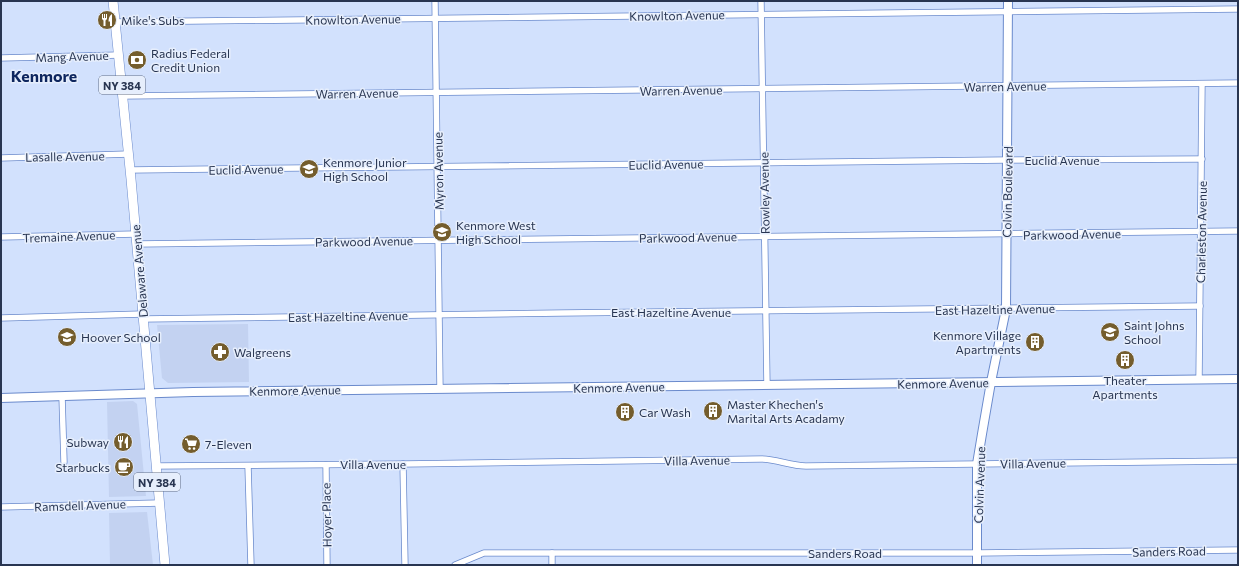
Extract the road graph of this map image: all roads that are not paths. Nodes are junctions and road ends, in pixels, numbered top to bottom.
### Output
1 (113, 1) edge
2 (435, 1) edge
3 (761, 1) edge
4 (1008, 1) edge
5 (1238, 9) edge
6 (1008, 11) junction
7 (761, 14) junction
8 (436, 18) junction
9 (115, 22) junction
10 (119, 55) junction
11 (1, 58) edge
12 (1238, 83) edge
13 (1202, 84) junction
14 (1008, 86) junction
15 (762, 89) junction
16 (437, 92) junction
17 (123, 96) junction
18 (129, 154) junction
19 (1, 158) edge
20 (1202, 159) junction
21 (1007, 160) junction
22 (763, 163) junction
23 (438, 166) junction
24 (130, 170) junction
25 (1238, 231) edge
26 (1200, 232) junction
27 (136, 234) junction
28 (1007, 234) junction
29 (764, 236) junction
30 (1, 238) edge
31 (439, 240) junction
32 (137, 244) junction
33 (1200, 306) junction
34 (1006, 309) junction
35 (766, 311) junction
36 (440, 315) junction
37 (143, 316) junction
38 (1, 318) edge
39 (1238, 379) edge
40 (1199, 380) junction
41 (991, 382) junction
42 (767, 385) junction
43 (440, 389) junction
44 (149, 393) junction
45 (62, 396) junction
46 (1, 398) edge
47 (1238, 461) edge
48 (64, 462) dead end
49 (403, 464) junction
50 (978, 464) junction
51 (326, 465) junction
52 (156, 466) junction
53 (248, 466) junction
54 (160, 503) junction
55 (1, 507) edge
56 (1238, 550) edge
57 (552, 553) junction
58 (977, 553) junction
59 (165, 565) edge
60 (251, 565) edge
61 (327, 565) edge
62 (405, 565) edge
63 (455, 565) edge
64 (552, 565) edge
65 (977, 565) edge

1 - 9 main road, Delaware Avenue / NY 384
2 - 8 street, Myron Avenue
3 - 7 street, Rowley Avenue
4 - 6 main road, Colvin Boulevard
5 - 6 street, Knowlton Avenue
6 - 7 street, Knowlton Avenue
6 - 14 main road, Colvin Boulevard
7 - 8 street, Knowlton Avenue
7 - 15 street, Rowley Avenue
8 - 9 street, Knowlton Avenue
8 - 16 street, Myron Avenue
9 - 10 main road, Delaware Avenue / NY 384
10 - 11 street, Mang Avenue
10 - 17 main road, Delaware Avenue / NY 384
12 - 13 street, Warren Avenue
13 - 14 street, Warren Avenue
13 - 20 street, Charleston Avenue
14 - 15 street, Warren Avenue
14 - 21 main road, Colvin Boulevard
15 - 16 street, Warren Avenue
15 - 22 street, Rowley Avenue
16 - 17 street, Warren Avenue
16 - 23 street, Myron Avenue
17 - 18 main road, Delaware Avenue / NY 384
18 - 19 street, Lasalle Avenue
18 - 24 main road, Delaware Avenue / NY 384
20 - 21 street, Euclid Avenue
20 - 26 street, Charleston Avenue
21 - 22 street, Euclid Avenue
21 - 28 main road, Colvin Boulevard
22 - 23 street, Euclid Avenue
22 - 29 street, Rowley Avenue
23 - 24 street, Euclid Avenue
23 - 31 street, Myron Avenue
24 - 27 main road, Delaware Avenue / NY 384
25 - 26 street, Parkwood Avenue
26 - 28 street, Parkwood Avenue
26 - 33 street, Charleston Avenue
27 - 30 street, Tremaine Avenue
27 - 32 main road, Delaware Avenue / NY 384
28 - 29 street, Parkwood Avenue
28 - 34 main road, Colvin Boulevard
29 - 31 street, Parkwood Avenue
29 - 35 street, Rowley Avenue
31 - 32 street, Parkwood Avenue
31 - 36 street, Myron Avenue
32 - 37 main road, Delaware Avenue / NY 384
33 - 34 street, East Hazeltine Avenue
33 - 40 street, Charleston Avenue
34 - 35 street, East Hazeltine Avenue
34 - 41 main road, Colvin Boulevard
35 - 36 street, East Hazeltine Avenue
35 - 42 street, Rowley Avenue
36 - 37 street, East Hazeltine Avenue
36 - 43 street, Myron Avenue
37 - 38 street, East Hazeltine Avenue
37 - 44 main road, Delaware Avenue / NY 384
39 - 40 main road, Kenmore Avenue
40 - 41 main road, Kenmore Avenue
41 - 42 main road, Kenmore Avenue
41 - 50 main road, Colvin Avenue
42 - 43 main road, Kenmore Avenue
43 - 44 main road, Kenmore Avenue
44 - 45 main road, Kenmore Avenue
44 - 52 main road, Delaware Avenue / NY 384
45 - 46 main road, Kenmore Avenue
45 - 48 street
47 - 50 street, Villa Avenue
49 - 50 street, Villa Avenue
49 - 51 street, Villa Avenue
49 - 62 street
50 - 58 main road, Colvin Avenue
51 - 53 street, Villa Avenue
51 - 61 street, Hoyer Place
52 - 53 street, Villa Avenue
52 - 54 main road, Delaware Avenue / NY 384
53 - 60 street
54 - 55 street, Ramsdell Avenue
54 - 59 main road, Delaware Avenue / NY 384
56 - 58 street, Sanders Road
57 - 58 street, Sanders Road
57 - 63 street, Sanders Road
57 - 64 street
58 - 65 main road, Colvin Avenue

